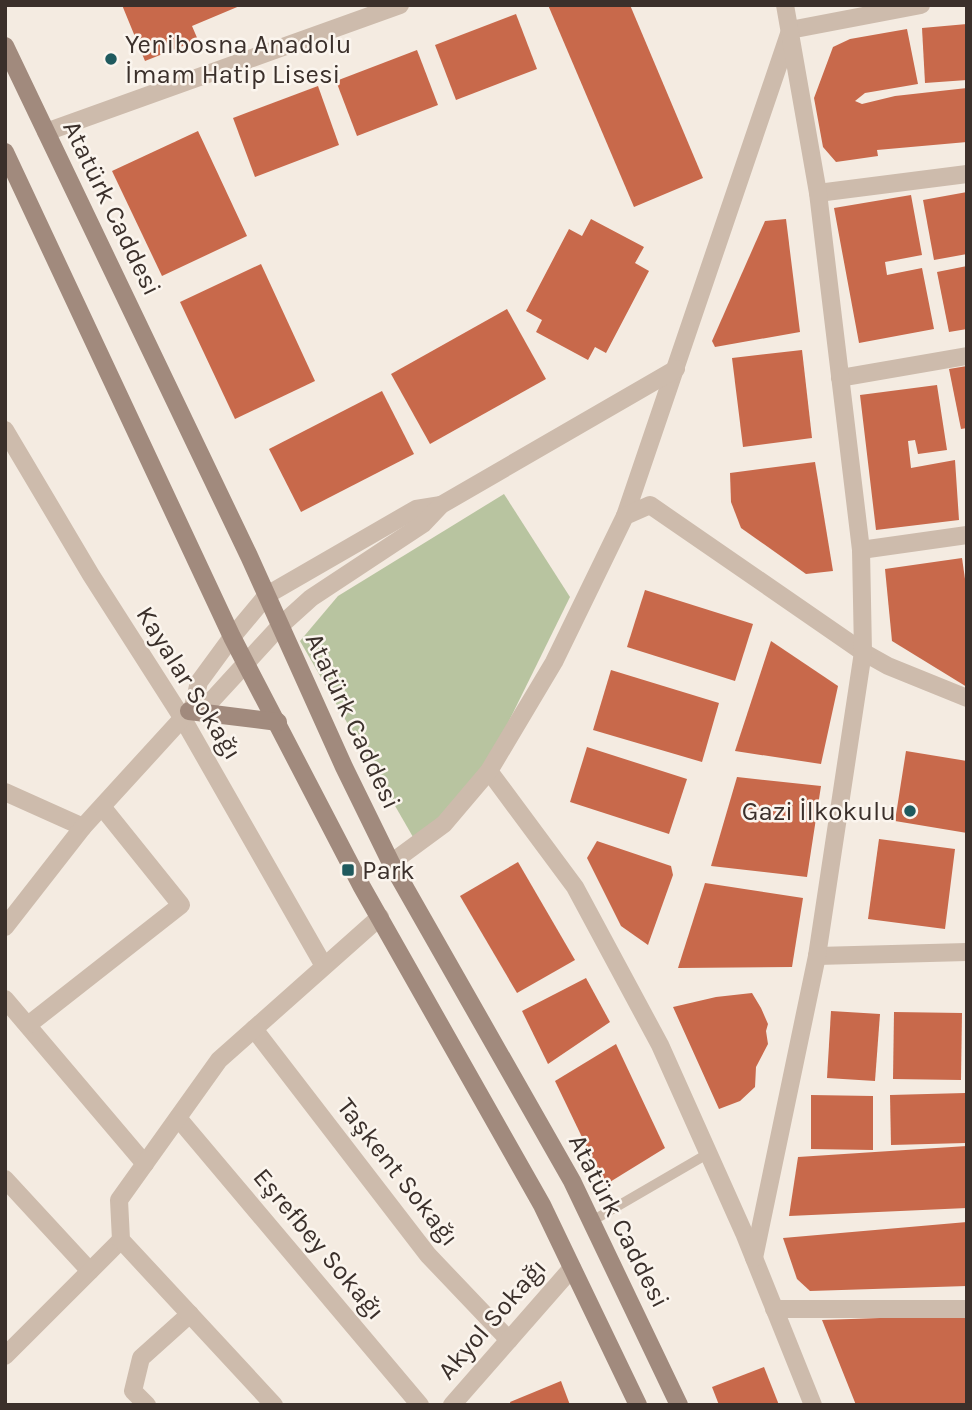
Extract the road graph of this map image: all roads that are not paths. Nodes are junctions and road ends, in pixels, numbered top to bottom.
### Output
1 (400, 5) edge
2 (785, 5) edge
3 (921, 5) edge
4 (790, 30) junction
5 (5, 46) edge
6 (46, 132) junction
7 (5, 152) edge
8 (967, 174) edge
9 (818, 194) junction
10 (967, 356) edge
11 (676, 369) junction
12 (840, 378) junction
13 (5, 430) edge
14 (441, 505) junction
15 (625, 516) junction
16 (967, 535) edge
17 (861, 550) junction
18 (267, 595) junction
19 (280, 626) junction
20 (232, 637) junction
21 (863, 652) junction
22 (247, 662) junction
23 (967, 698) edge
24 (188, 712) junction
25 (278, 722) junction
26 (489, 771) junction
27 (5, 792) edge
28 (103, 808) junction
29 (83, 827) junction
30 (391, 863) junction
31 (380, 917) junction
32 (5, 926) edge
33 (967, 952) edge
34 (817, 956) junction
35 (324, 966) junction
36 (5, 999) edge
37 (28, 1026) junction
38 (254, 1029) junction
39 (178, 1118) junction
40 (709, 1153) junction
41 (145, 1164) junction
42 (5, 1179) edge
43 (592, 1221) junction
44 (121, 1240) junction
45 (754, 1258) junction
46 (572, 1268) junction
47 (90, 1271) junction
48 (774, 1309) junction
49 (967, 1309) edge
50 (190, 1314) junction
51 (509, 1340) junction
52 (5, 1356) edge
53 (456, 1403) edge
54 (147, 1405) edge
55 (274, 1405) edge
56 (421, 1405) edge
57 (638, 1405) edge
58 (679, 1405) edge
59 (813, 1405) edge

1 - 6 street
2 - 4 street
3 - 4 street
4 - 9 street
4 - 11 street
5 - 6 main road, Atatürk Caddesi
6 - 18 main road, Atatürk Caddesi
7 - 20 main road
8 - 9 street
9 - 12 street
10 - 12 street
11 - 14 street
11 - 15 street
12 - 17 street
13 - 24 street, Kayalar Sokağı
14 - 18 street
14 - 19 street
15 - 21 street
15 - 26 street
16 - 17 street
17 - 21 street
18 - 19 main road, Atatürk Caddesi
18 - 20 street
19 - 22 street
19 - 30 main road, Atatürk Caddesi
20 - 22 main road
20 - 24 street
21 - 23 street
21 - 34 street
22 - 24 street
22 - 25 main road
24 - 25 main road
24 - 28 street
24 - 35 street, Kayalar Sokağı
25 - 31 main road
26 - 30 street
26 - 40 street
27 - 29 street
28 - 29 street
28 - 37 street
29 - 32 street
30 - 43 main road, Atatürk Caddesi
31 - 35 street
31 - 46 main road
33 - 34 street
34 - 45 street
35 - 38 street
36 - 37 street
37 - 41 street
38 - 39 street
38 - 51 street, Taşkent Sokağı
39 - 41 street
39 - 56 street, Eşrefbey Sokağı
40 - 43 lane
40 - 45 street
41 - 44 street
42 - 47 street
43 - 58 main road, Atatürk Caddesi
44 - 47 street
44 - 50 street
45 - 48 street
46 - 51 street, Akyol Sokağı
46 - 57 main road
47 - 52 street
48 - 49 street
48 - 59 street
50 - 54 street
50 - 55 street
51 - 53 street, Akyol Sokağı

